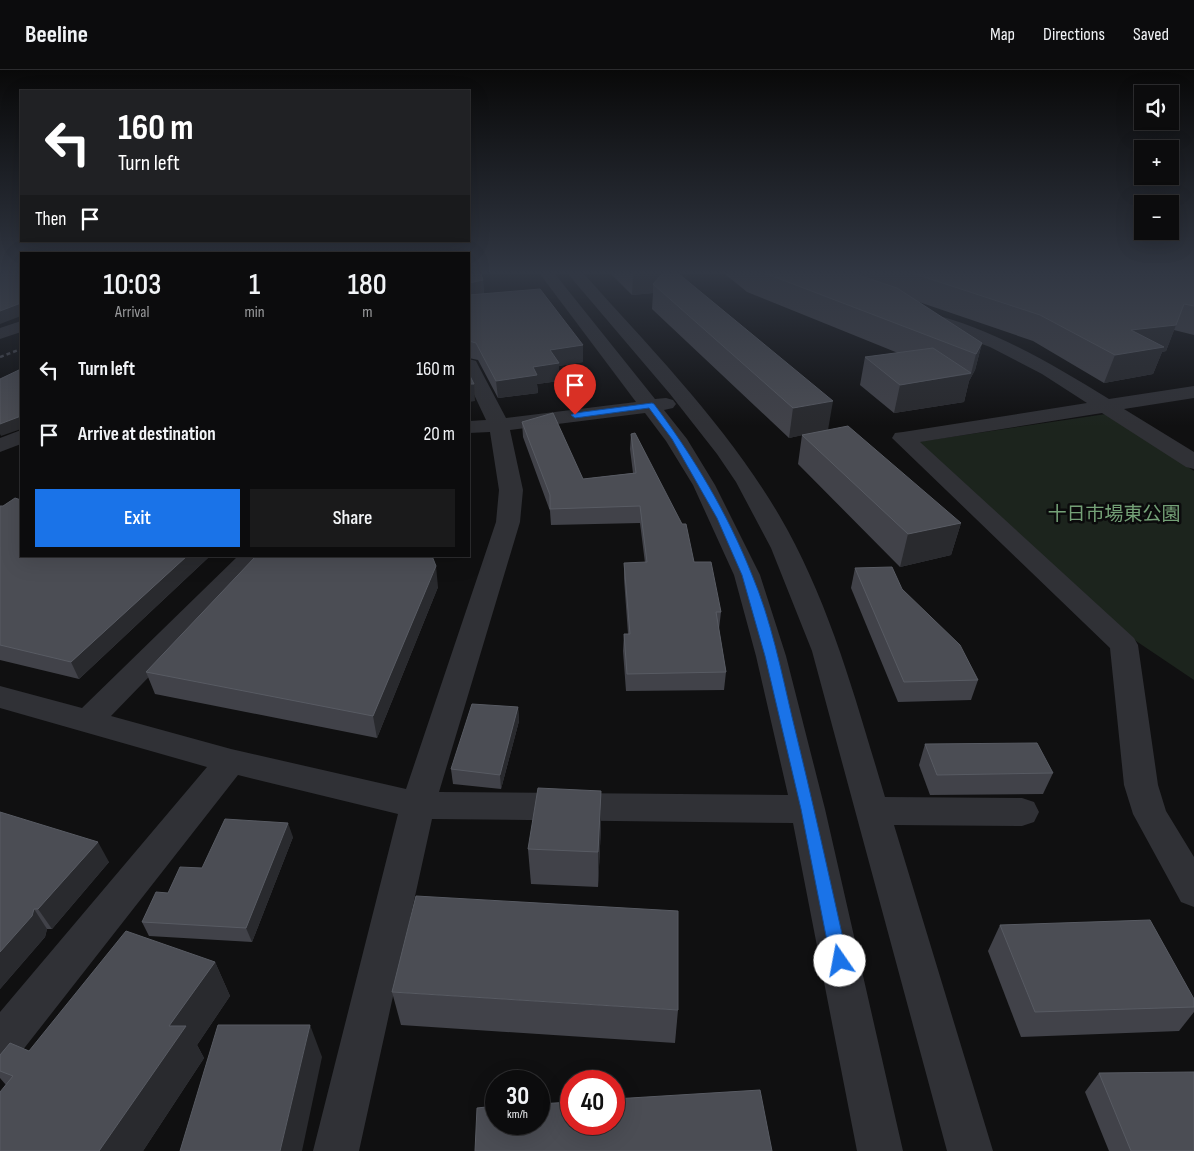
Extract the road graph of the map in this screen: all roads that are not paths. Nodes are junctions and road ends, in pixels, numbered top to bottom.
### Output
1 (580, 324) edge
2 (620, 324) edge
3 (945, 324) edge
4 (20, 326) edge
5 (0, 334) edge
6 (470, 367) edge
7 (1194, 392) edge
8 (686, 401) junction
9 (652, 406) junction
10 (1106, 406) junction
11 (499, 425) junction
12 (470, 427) edge
13 (20, 436) edge
14 (0, 446) edge
15 (1194, 462) edge
16 (252, 557) edge
17 (0, 697) edge
18 (88, 721) junction
19 (231, 761) junction
20 (418, 805) junction
21 (808, 809) junction
22 (872, 811) junction
23 (1022, 812) dead end
24 (1194, 891) edge
25 (0, 1045) edge
26 (336, 1151) edge
27 (880, 1151) edge
28 (970, 1151) edge

1 - 9 street
2 - 8 street
3 - 10 street
4 - 5 street
6 - 11 street
7 - 10 street
8 - 9 street
8 - 22 street
9 - 11 street
9 - 21 street
10 - 15 street
10 - 24 street
11 - 12 street
11 - 20 street
13 - 14 street
16 - 18 street
17 - 18 street
18 - 19 street
19 - 20 street
19 - 25 street
20 - 21 street
20 - 26 street
21 - 27 street
22 - 23 street
22 - 28 street

